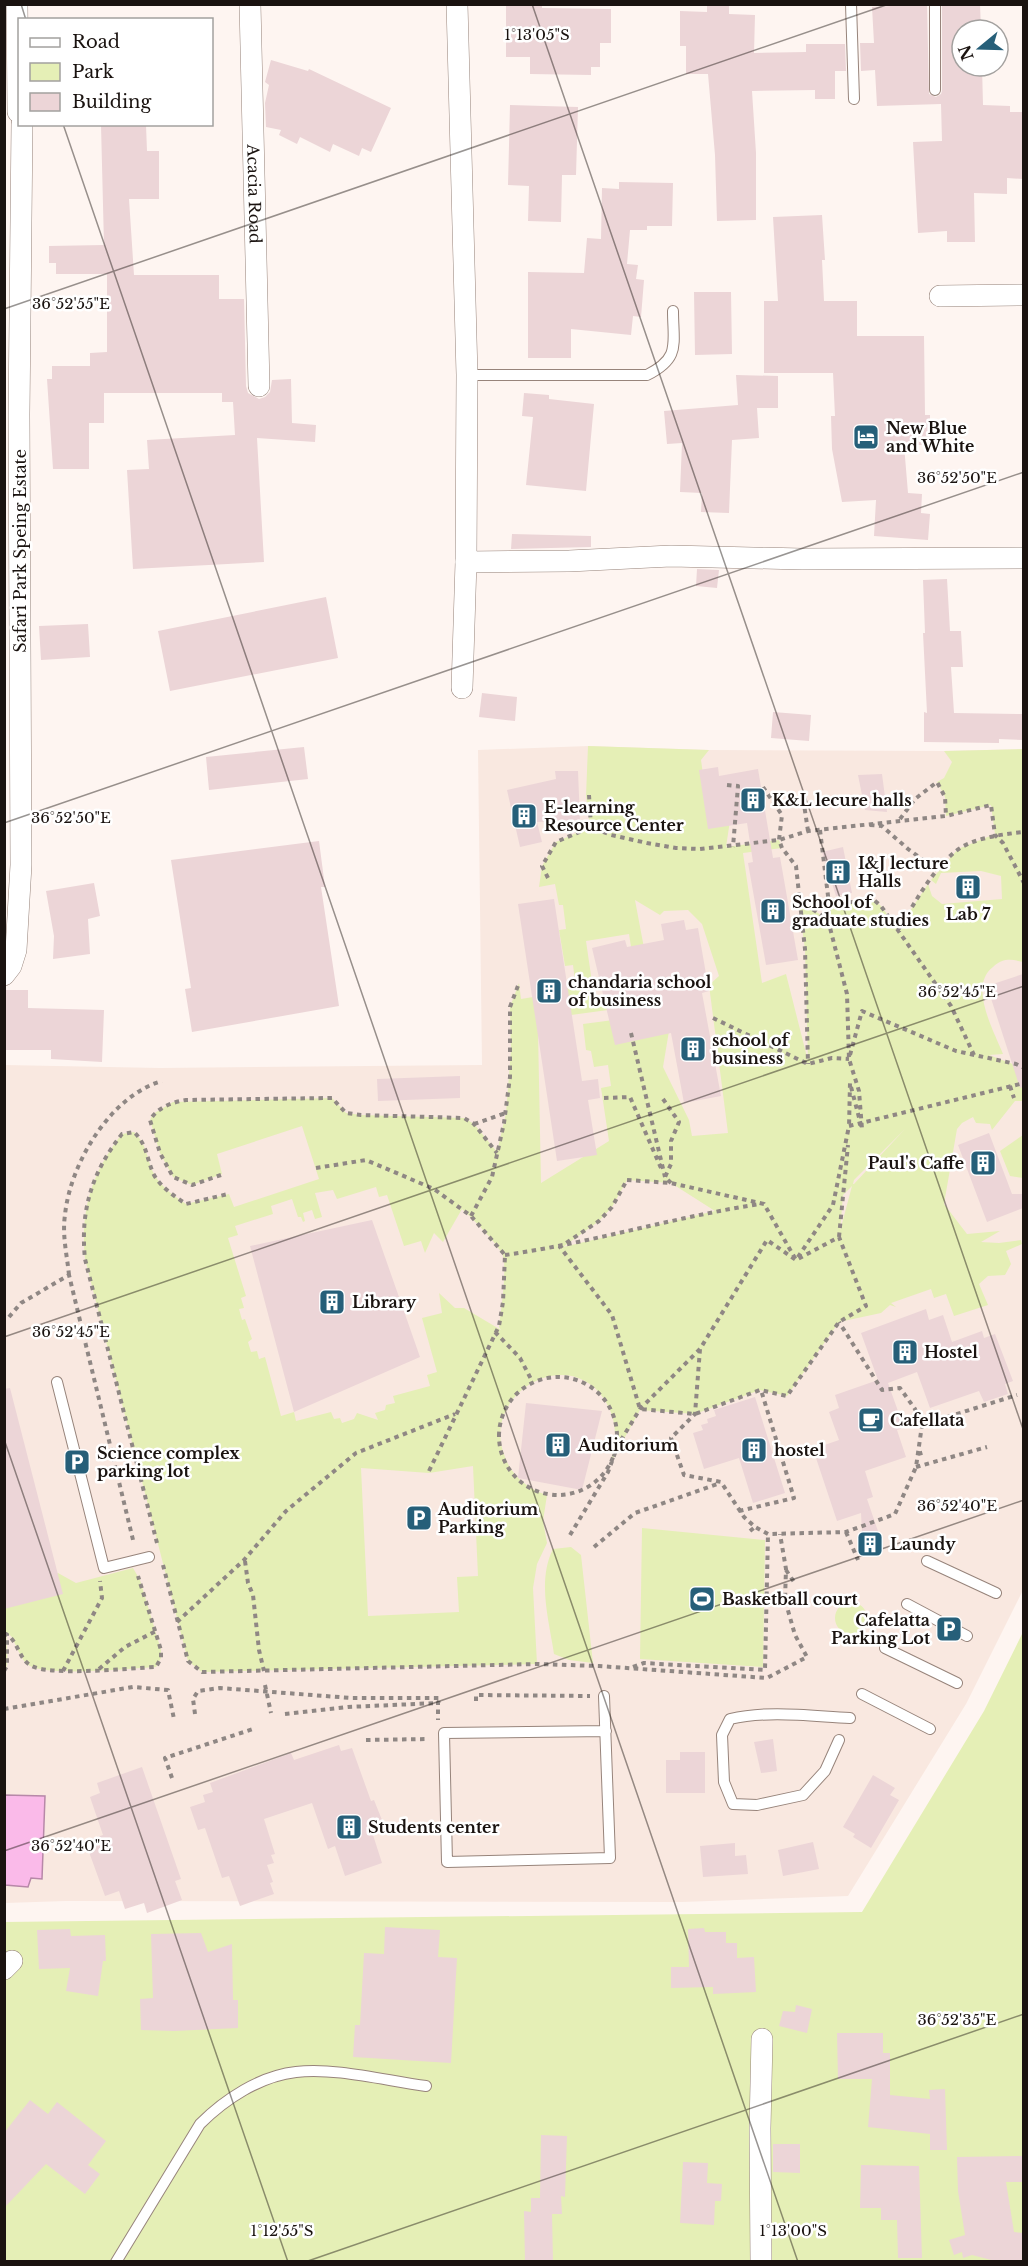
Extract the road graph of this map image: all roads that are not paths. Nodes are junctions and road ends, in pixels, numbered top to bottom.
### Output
1 (17, 4) edge
2 (250, 4) edge
3 (457, 4) edge
4 (851, 4) edge
5 (935, 4) edge
6 (935, 90) dead end
7 (854, 99) dead end
8 (16, 115) edge
9 (4, 236) edge
10 (21, 257) junction
11 (1023, 295) edge
12 (940, 296) dead end
13 (673, 311) dead end
14 (467, 375) junction
15 (259, 386) dead end
16 (12, 415) edge
17 (1023, 558) edge
18 (466, 562) junction
19 (12, 590) edge
20 (462, 688) dead end
21 (13, 780) edge
22 (4, 975) edge
23 (57, 1383) dead end
24 (148, 1557) dead end
25 (927, 1561) dead end
26 (996, 1593) dead end
27 (907, 1604) dead end
28 (968, 1636) dead end
29 (885, 1648) dead end
30 (957, 1683) dead end
31 (862, 1694) dead end
32 (604, 1696) road end
33 (850, 1718) dead end
34 (930, 1729) dead end
35 (606, 1731) junction
36 (839, 1740) dead end
37 (762, 2039) dead end
38 (426, 2086) dead end
39 (116, 2262) edge
40 (761, 2262) edge

1 - 8 street, Safari Park Speing Estate
2 - 15 street, Acacia Road
3 - 14 street
4 - 7 lane
5 - 6 lane
8 - 10 street, Safari Park Speing Estate
9 - 10 street
10 - 16 street, Safari Park Speing Estate
11 - 12 street
13 - 14 lane
14 - 18 street
16 - 19 street, Safari Park Speing Estate
17 - 18 street
18 - 20 street
19 - 21 street, Safari Park Speing Estate
21 - 22 street, Safari Park Speing Estate
23 - 24 lane
25 - 26 lane
27 - 28 lane
29 - 30 lane
31 - 34 lane
32 - 35 lane
33 - 36 lane
35 - 35 lane
37 - 40 street
38 - 39 lane

